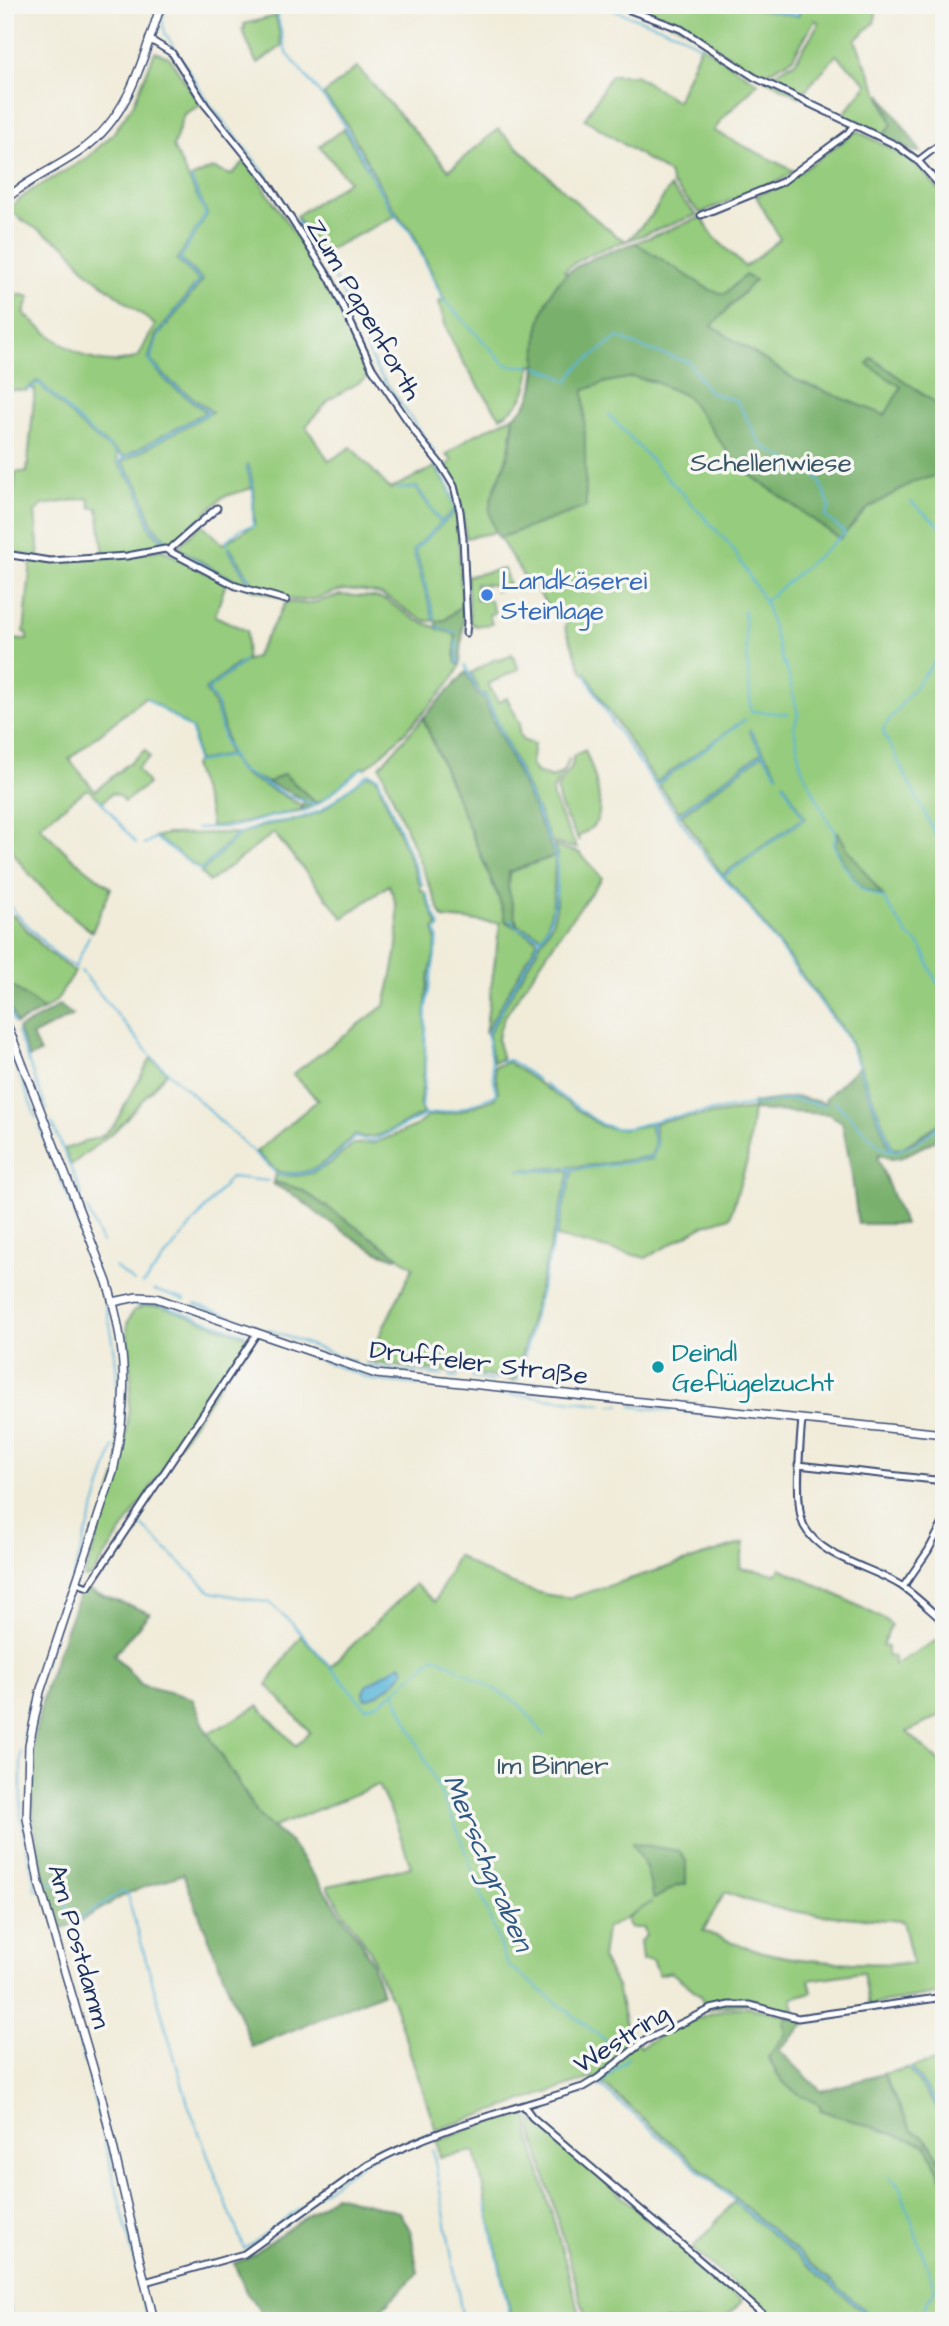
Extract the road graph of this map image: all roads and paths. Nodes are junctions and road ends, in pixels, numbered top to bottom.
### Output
1 (161, 5) edge
2 (616, 5) edge
3 (149, 39) junction
4 (853, 126) junction
5 (944, 141) edge
6 (918, 161) junction
7 (944, 190) edge
8 (5, 201) edge
9 (701, 215) dead end
10 (217, 508) dead end
11 (170, 550) junction
12 (5, 554) edge
13 (286, 600) dead end
14 (466, 633) dead end
15 (5, 1019) edge
16 (113, 1302) junction
17 (257, 1333) junction
18 (802, 1419) junction
19 (944, 1434) edge
20 (798, 1465) junction
21 (944, 1481) edge
22 (944, 1521) edge
23 (77, 1583) junction
24 (903, 1587) junction
25 (944, 1622) edge
26 (944, 1997) edge
27 (524, 2106) junction
28 (145, 2282) junction
29 (154, 2321) edge
30 (771, 2321) edge

1 - 3 street
2 - 4 street
3 - 8 street
3 - 14 street, Zum Papenforth
4 - 6 street
4 - 9 street
5 - 6 street
6 - 7 street
10 - 11 street
11 - 12 street
11 - 13 street
15 - 16 street
16 - 17 street, Druffeler Straße
16 - 23 street, Am Postdamm
17 - 18 street, Druffeler Straße
17 - 23 street
18 - 19 street, Druffeler Straße
18 - 20 street
20 - 21 street
20 - 24 street
22 - 24 street
23 - 28 street, Am Postdamm
24 - 25 street
26 - 27 street, Westring
27 - 28 street, Westring
27 - 30 street
28 - 29 street, Am Postdamm

